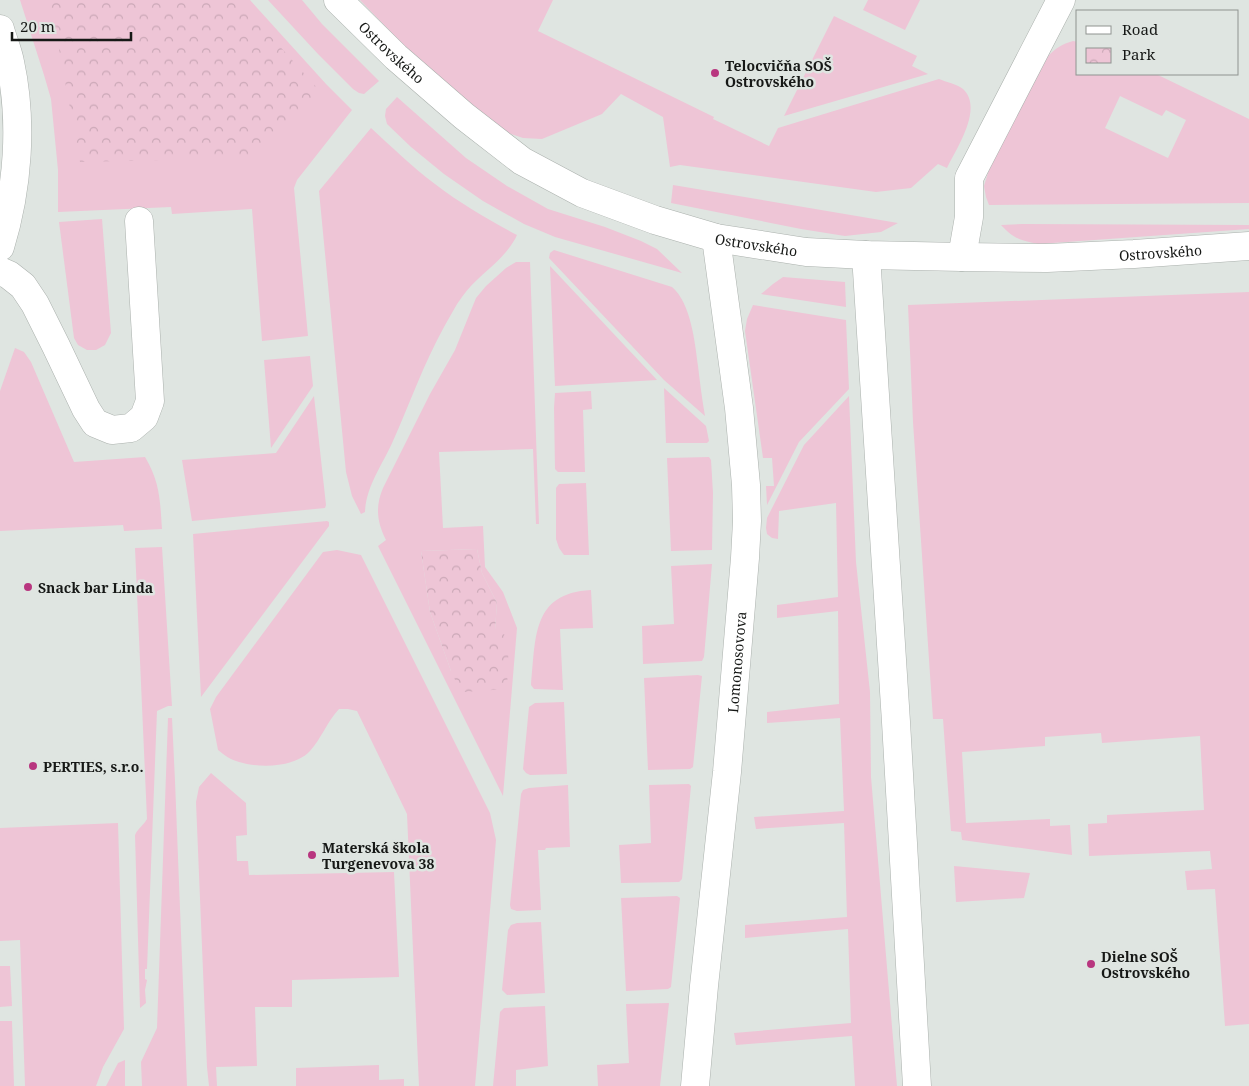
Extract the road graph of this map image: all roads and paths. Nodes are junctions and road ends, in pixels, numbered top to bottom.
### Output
1 (338, 0) edge
2 (1061, 0) edge
3 (0, 29) edge
4 (139, 221) dead end
5 (716, 238) junction
6 (1249, 246) edge
7 (0, 247) edge
8 (866, 255) junction
9 (962, 257) junction
10 (0, 271) edge
11 (695, 1086) edge
12 (917, 1086) edge

1 - 5 street, Ostrovského
2 - 9 street
3 - 7 street
4 - 10 street
5 - 8 street, Ostrovského
5 - 11 street, Lomonosovova
6 - 9 street, Ostrovského
8 - 9 street, Ostrovského
8 - 12 street

